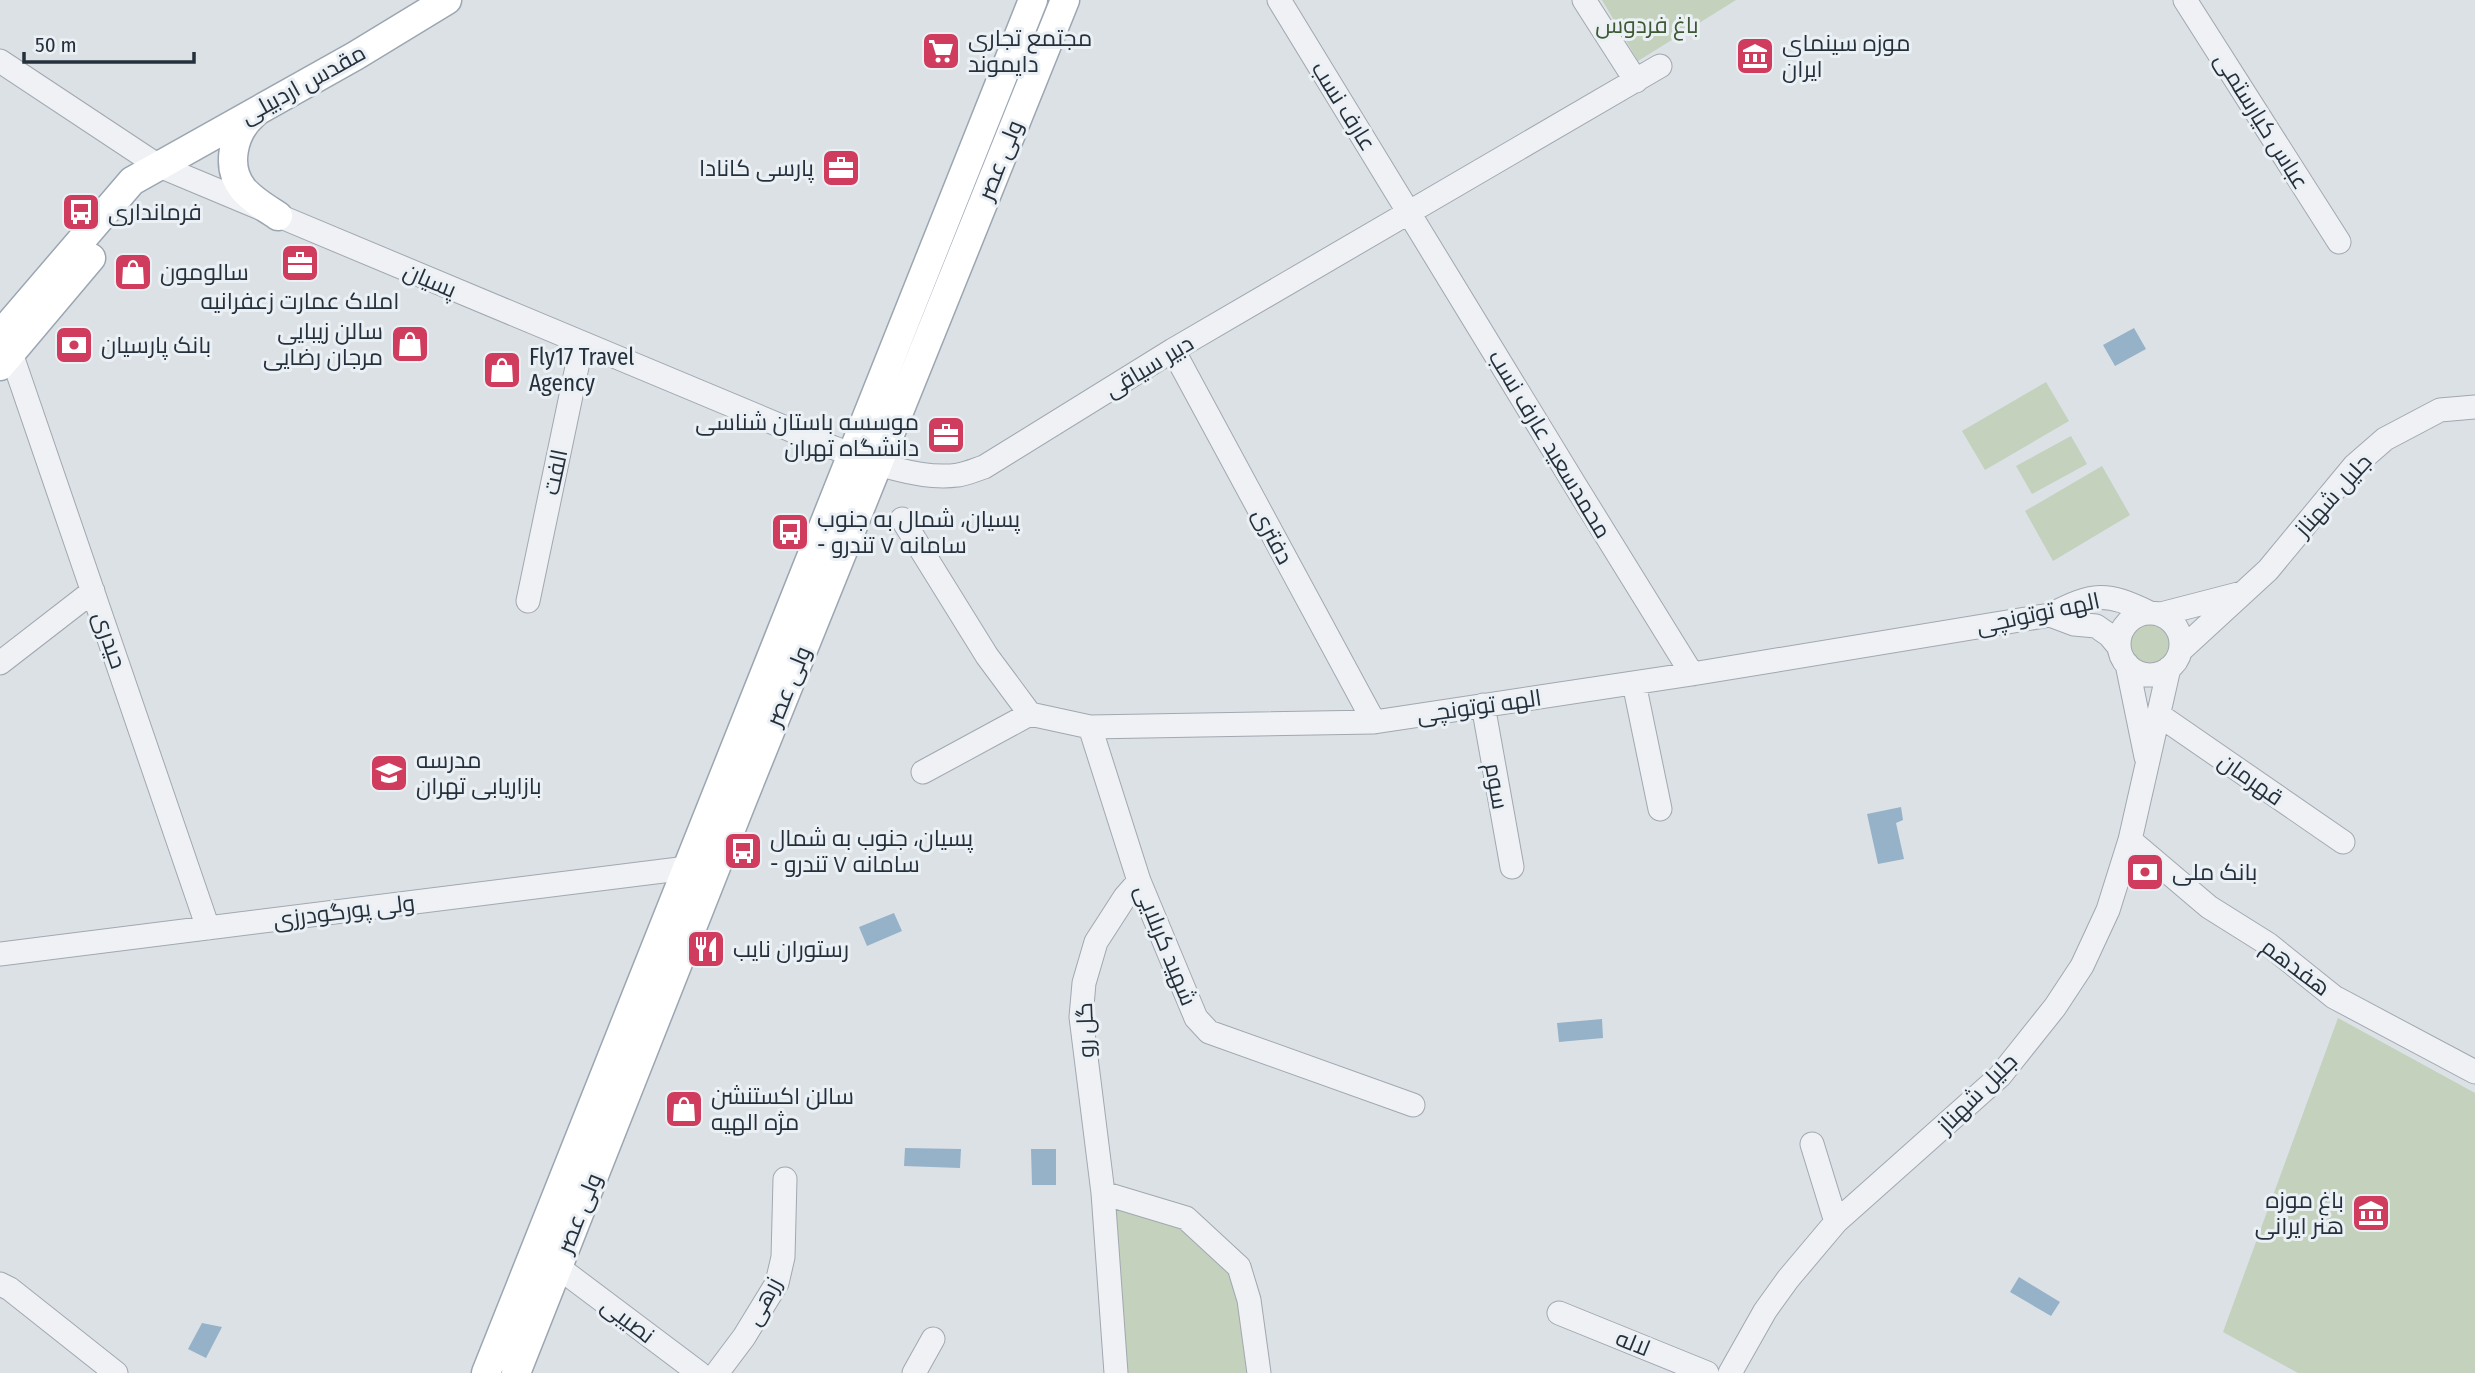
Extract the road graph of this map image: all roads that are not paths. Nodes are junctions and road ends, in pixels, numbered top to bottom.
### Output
1 (447, 0) edge
2 (1033, 0) edge
3 (1065, 0) edge
4 (1280, 0) edge
5 (1584, 0) edge
6 (2185, 0) edge
7 (0, 61) edge
8 (1660, 66) dead end
9 (1636, 81) junction
10 (261, 108) junction
11 (157, 165) junction
12 (1409, 213) junction
13 (278, 216) junction
14 (2339, 242) dead end
15 (582, 343) junction
16 (3, 349) edge
17 (1173, 350) junction
18 (2475, 407) edge
19 (877, 464) junction
20 (902, 519) dead end
21 (93, 591) junction
22 (2245, 592) junction
23 (528, 601) dead end
24 (2155, 613) junction
25 (2050, 615) junction
26 (2123, 655) junction
27 (2175, 659) junction
28 (0, 663) edge
29 (1692, 674) junction
30 (1634, 683) junction
31 (1483, 705) junction
32 (1030, 714) junction
33 (2159, 715) junction
34 (1374, 722) junction
35 (1090, 727) junction
36 (2148, 768) junction
37 (923, 772) dead end
38 (1660, 809) dead end
39 (2130, 840) junction
40 (2343, 842) dead end
41 (1512, 867) dead end
42 (687, 868) junction
43 (1139, 881) junction
44 (208, 928) junction
45 (0, 954) edge
46 (2475, 1072) edge
47 (1413, 1105) dead end
48 (1812, 1144) dead end
49 (785, 1179) dead end
50 (1103, 1193) junction
51 (1836, 1222) junction
52 (558, 1267) junction
53 (0, 1284) edge
54 (1559, 1313) dead end
55 (933, 1339) dead end
56 (116, 1373) edge
57 (486, 1373) edge
58 (516, 1373) edge
59 (699, 1373) edge
60 (717, 1373) edge
61 (914, 1373) edge
62 (1116, 1373) edge
63 (1259, 1373) edge
64 (1707, 1373) edge
65 (1730, 1373) edge

1 - 10 main road, مقدس اردبیلی
2 - 42 main road, ولی عصر
3 - 19 main road, ولی عصر
4 - 12 street, عارف نسب
5 - 9 street
6 - 14 street, عباس کیارستمی
7 - 11 street, پسیان
8 - 9 street, دبیر سیاقی
9 - 12 street, دبیر سیاقی
10 - 11 main road, مقدس اردبیلی
10 - 13 main road
11 - 13 street, پسیان
11 - 16 main road, مقدس اردبیلی
12 - 17 street, دبیر سیاقی
12 - 29 street, محمدسعید عارف نسب
13 - 15 street, پسیان
15 - 19 street, پسیان
15 - 23 street, الفت
16 - 21 street, حیدری
17 - 19 street, دبیر سیاقی
17 - 34 street, دفتری
18 - 22 street, جلیل شهناز
19 - 52 main road, ولی عصر
20 - 32 street
21 - 28 street
21 - 44 street, حیدری
22 - 24 street, جلیل شهناز
22 - 27 street, جلیل شهناز
24 - 25 street, الهه توتونچی
24 - 26 street
24 - 27 street
25 - 26 street
25 - 29 street, الهه توتونچی
26 - 27 street
26 - 36 street, جلیل شهناز
27 - 33 street, جلیل شهناز
29 - 30 street, الهه توتونچی
30 - 31 street, الهه توتونچی
30 - 38 street
31 - 34 street, الهه توتونچی
31 - 41 street, سوم
32 - 35 street, الهه توتونچی
32 - 37 street
33 - 36 street, جلیل شهناز
33 - 40 street, قهرمان
34 - 35 street, الهه توتونچی
35 - 43 street, شهید کربلایی
36 - 39 street, جلیل شهناز
39 - 46 street, هفدهم
39 - 51 street, جلیل شهناز
42 - 44 street, ولی پورگودرزی
42 - 57 main road, ولی عصر
43 - 47 street, شهید کربلایی
43 - 50 street, گل رو
44 - 45 street, ولی پورگودرزی
48 - 51 street
49 - 60 street, زرهی
50 - 62 street, گل رو
50 - 63 street
51 - 65 street, جلیل شهناز
52 - 58 main road, ولی عصر
52 - 59 street, نصیبی
53 - 56 street
54 - 64 street, لاله
55 - 61 street

